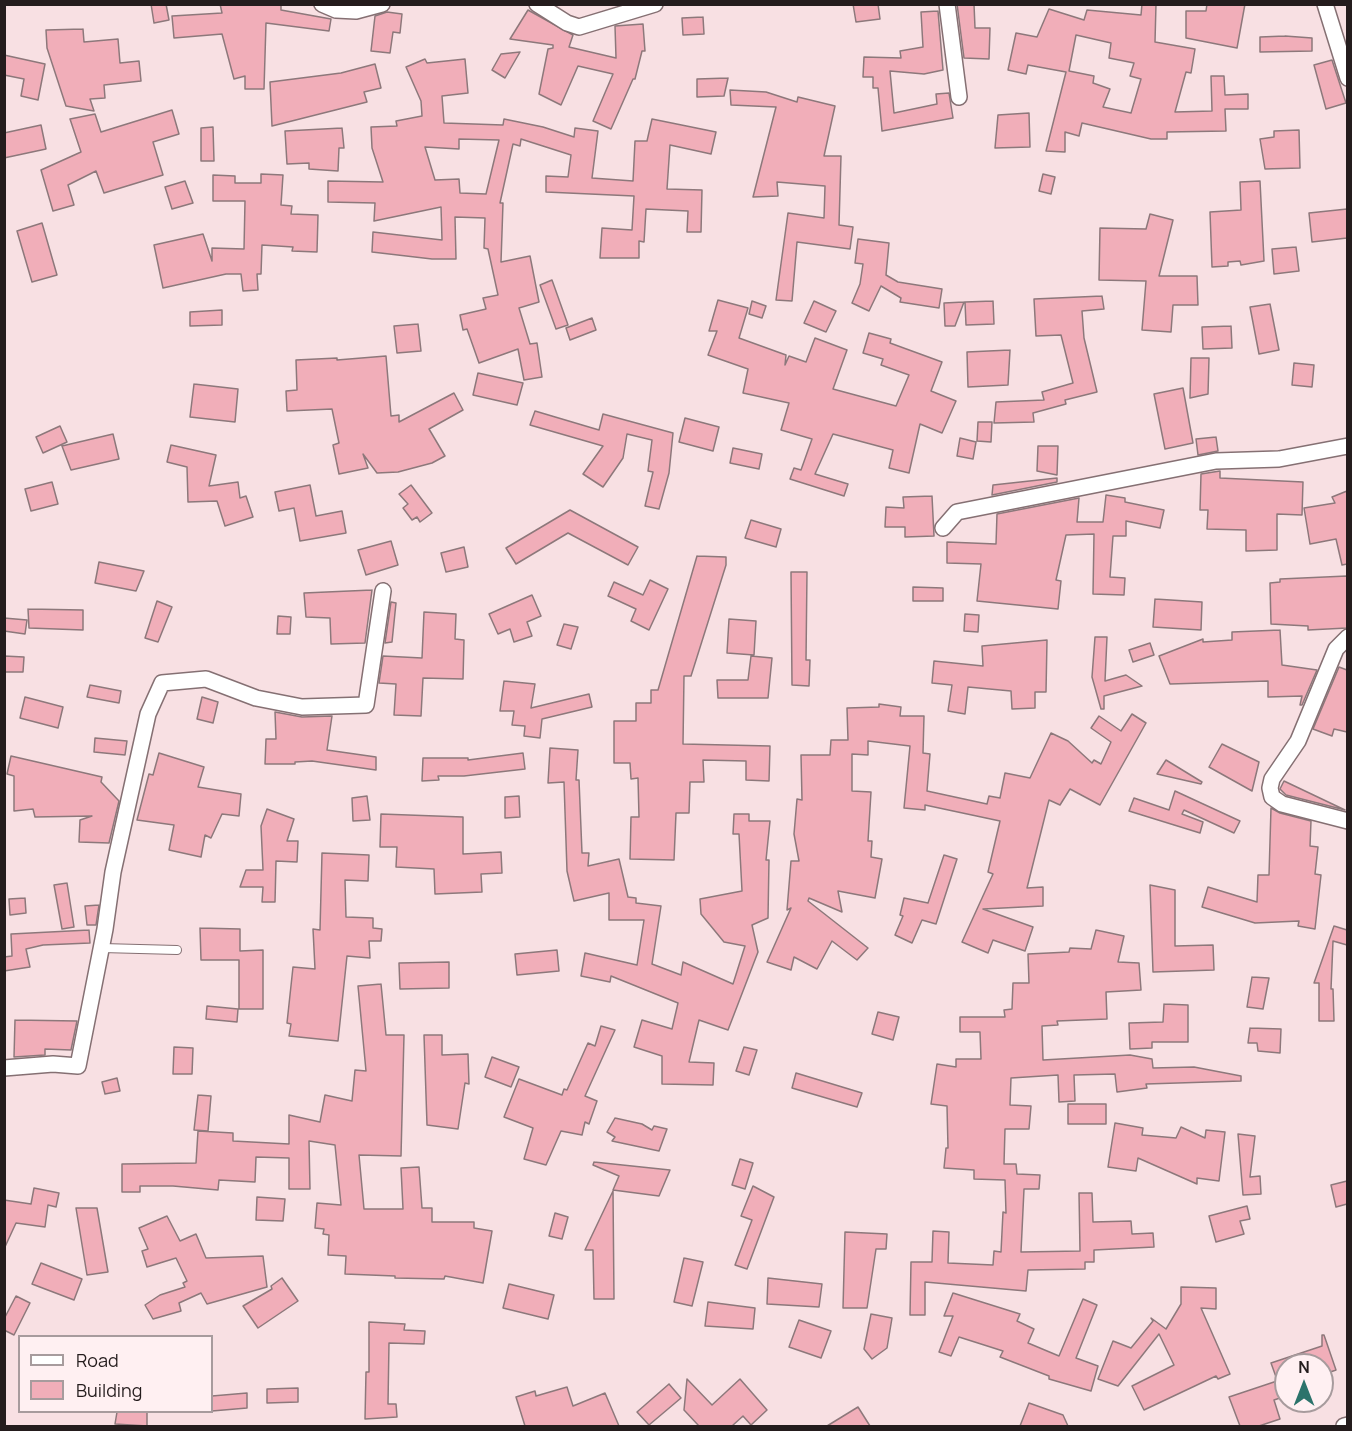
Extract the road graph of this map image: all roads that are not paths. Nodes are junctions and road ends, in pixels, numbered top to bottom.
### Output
1 (322, 4) edge
2 (382, 4) edge
3 (537, 4) edge
4 (947, 4) edge
5 (1325, 4) edge
6 (641, 6) edge
7 (1347, 78) edge
8 (959, 98) dead end
9 (1347, 446) edge
10 (943, 528) dead end
11 (383, 591) dead end
12 (1347, 637) edge
13 (1347, 821) edge
14 (102, 948) junction
15 (177, 950) dead end
16 (4, 1068) edge

1 - 2 street
3 - 6 street
4 - 8 street
5 - 7 street
9 - 10 street
11 - 14 street
12 - 13 street
14 - 15 lane
14 - 16 street

